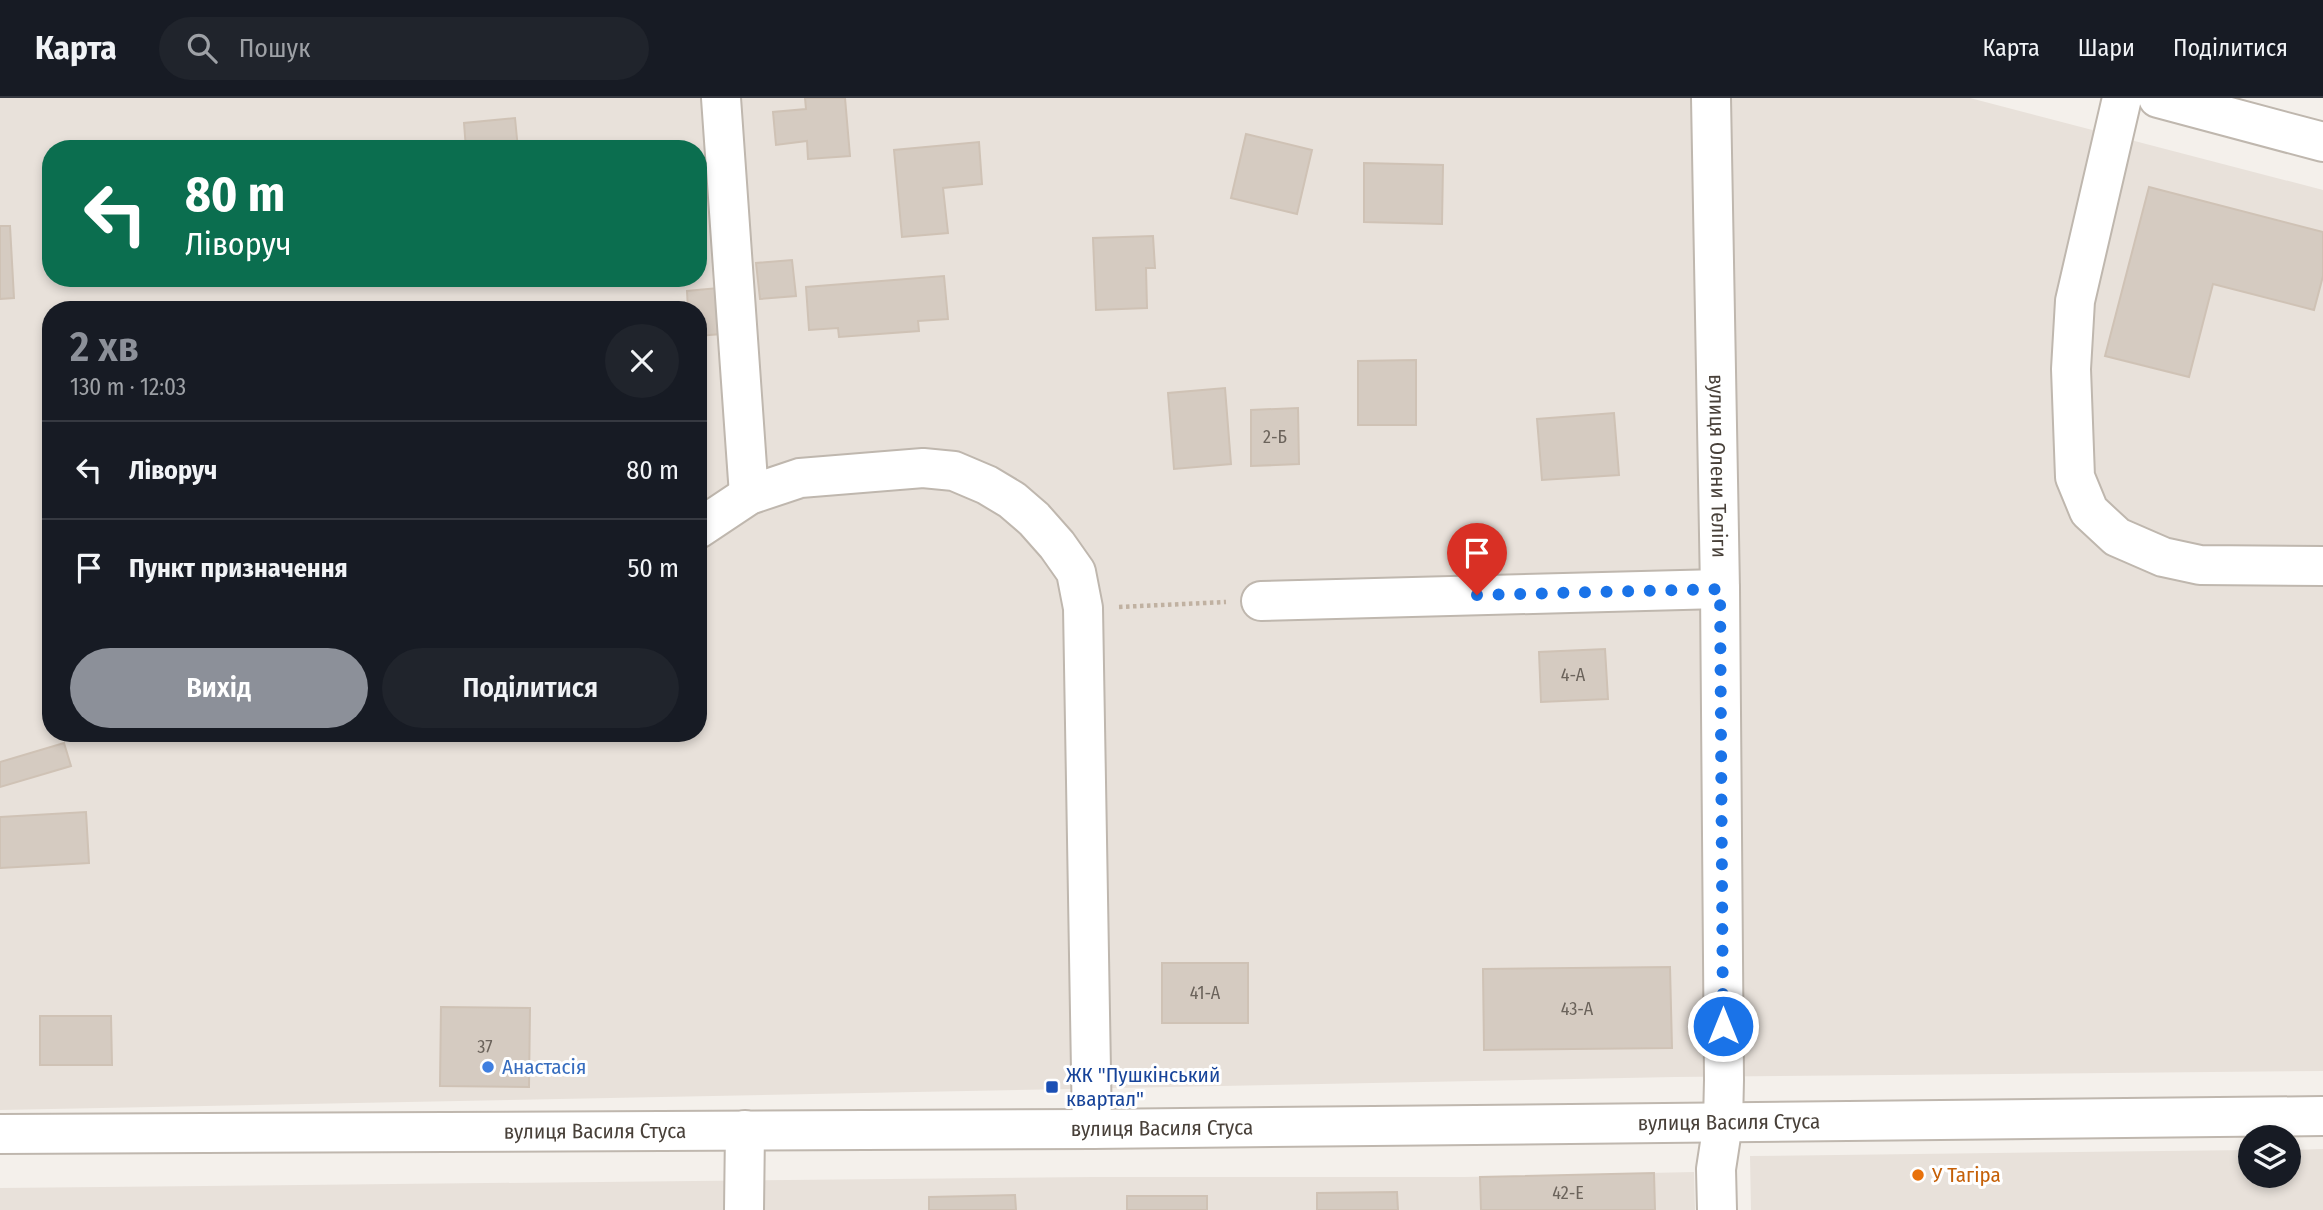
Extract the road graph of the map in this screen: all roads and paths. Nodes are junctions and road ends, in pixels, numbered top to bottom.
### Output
1 (721, 98) edge
2 (1711, 98) edge
3 (2122, 98) edge
4 (2158, 98) edge
5 (2323, 142) edge
6 (749, 495) junction
7 (707, 523) edge
8 (2323, 566) edge
9 (1720, 589) junction
10 (1261, 601) joint
11 (1083, 608) junction
12 (2323, 1116) edge
13 (1723, 1124) junction
14 (1093, 1129) junction
15 (745, 1130) junction
16 (0, 1134) edge
17 (744, 1210) edge
18 (1717, 1210) edge

1 - 6 street
2 - 9 street, вулиця Олени Теліги
3 - 8 street
4 - 5 street
6 - 7 street
6 - 11 street
9 - 10 street
9 - 13 street, вулиця Олени Теліги
10 - 11 path
11 - 14 street
12 - 13 street, вулиця Василя Стуса
13 - 14 street, вулиця Василя Стуса
13 - 18 street, вулиця Олени Теліги
14 - 15 street, вулиця Василя Стуса
15 - 16 street, вулиця Василя Стуса
15 - 17 street

